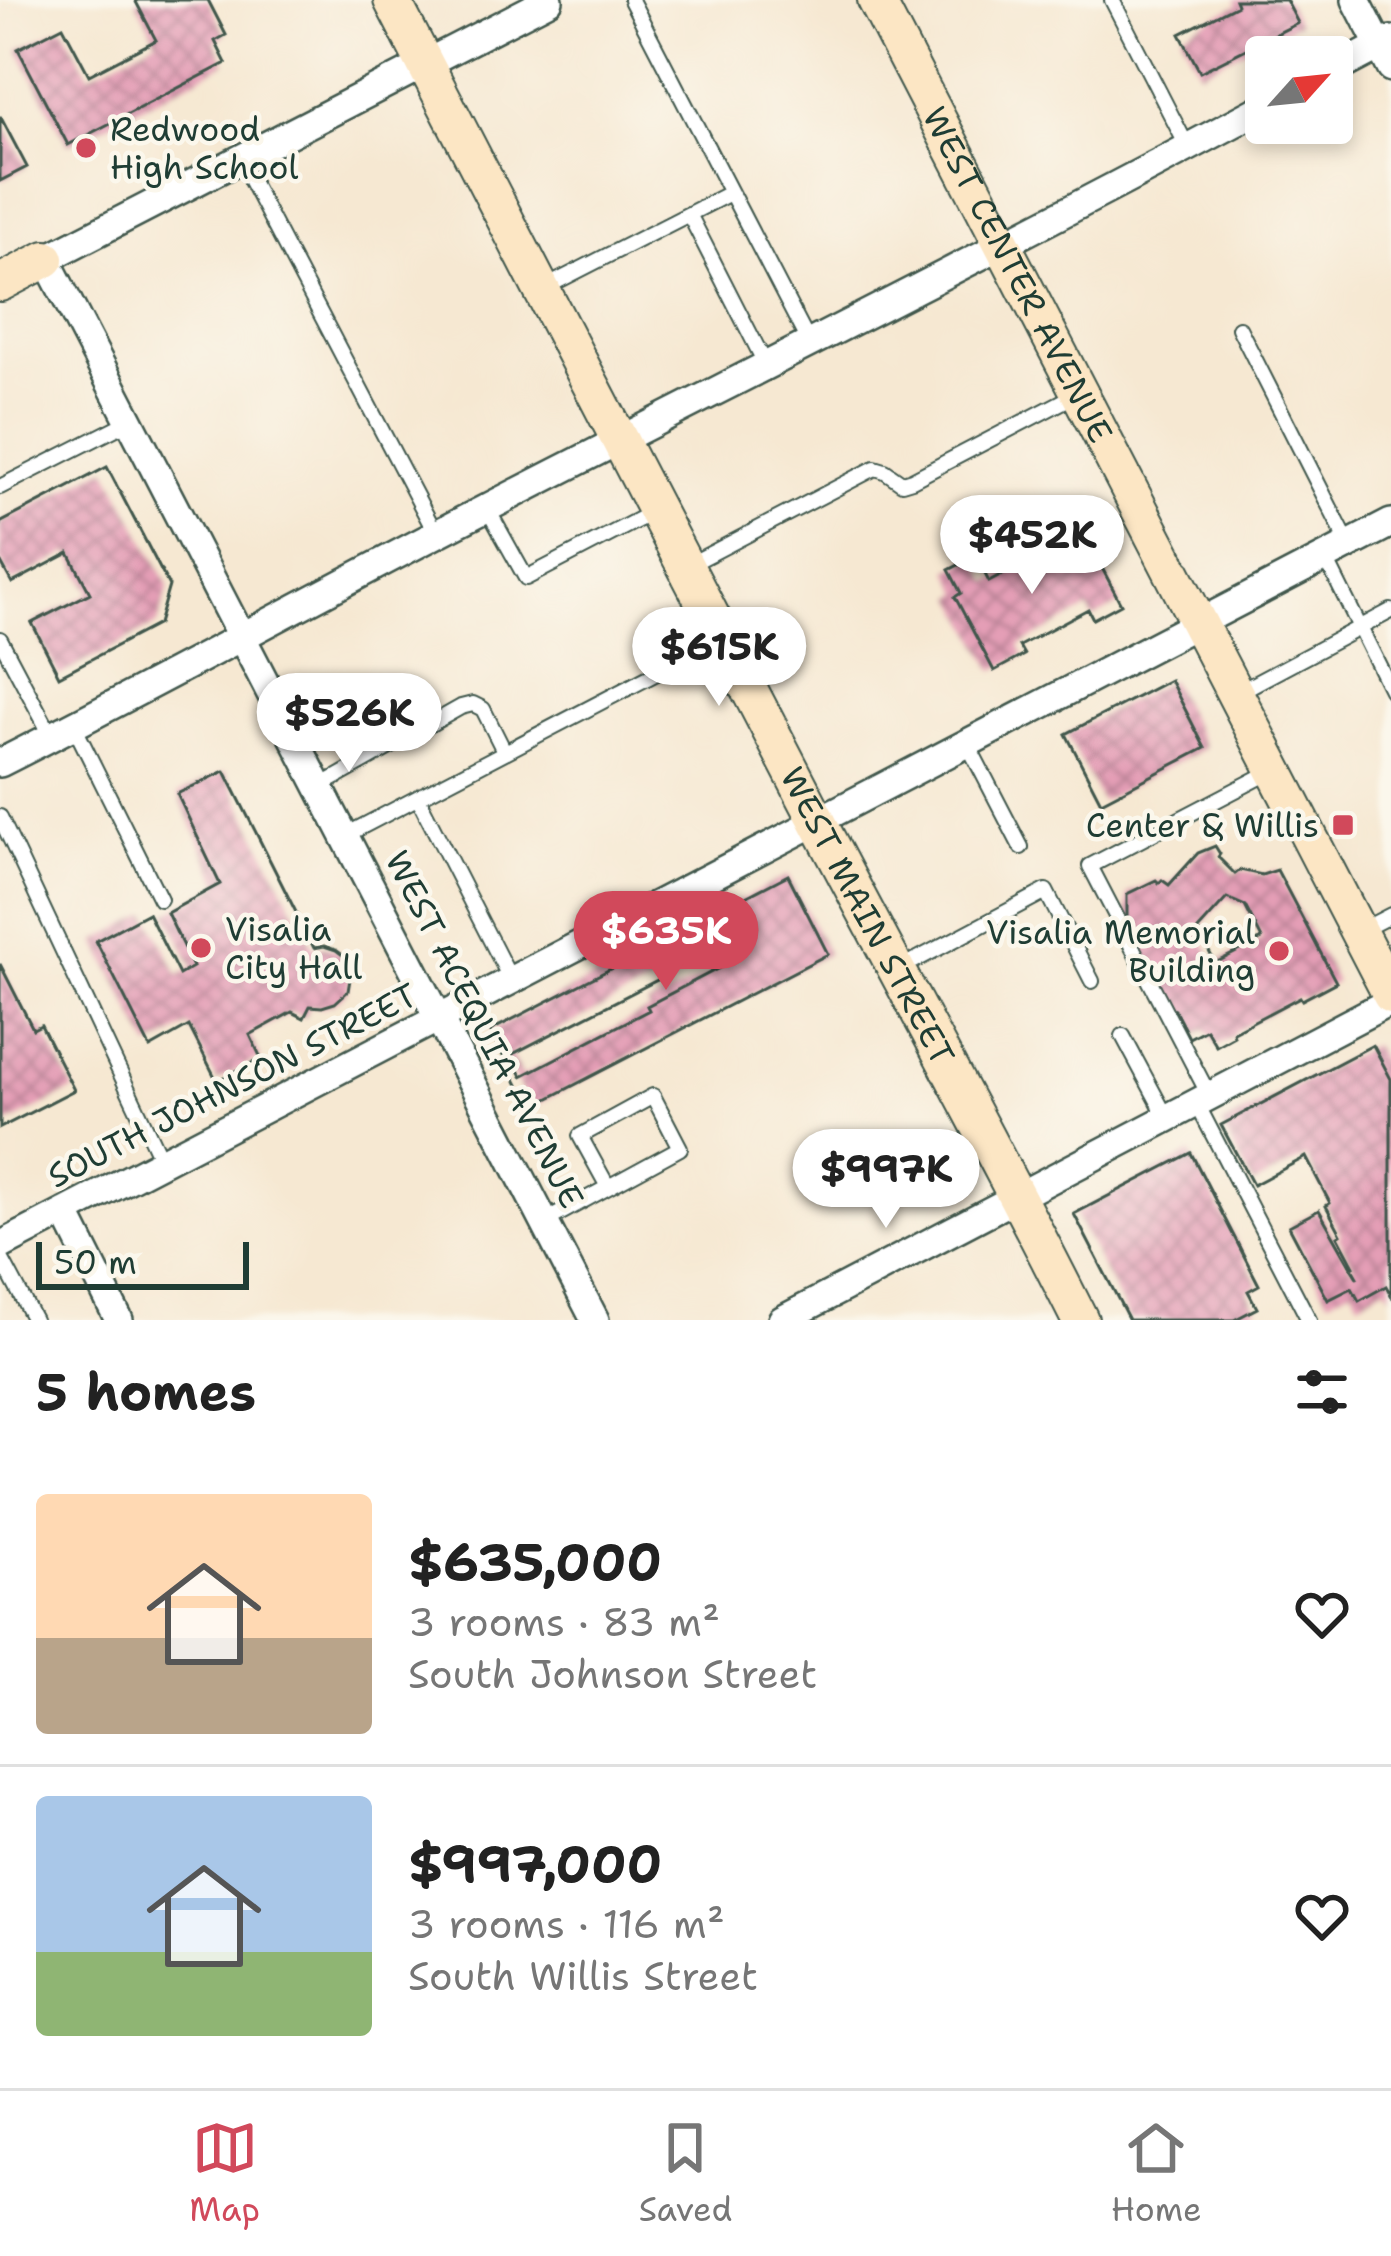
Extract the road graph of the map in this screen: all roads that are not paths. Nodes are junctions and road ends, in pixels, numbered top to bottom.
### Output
1 (392, 0) edge
2 (549, 0) edge
3 (631, 0) edge
4 (876, 0) edge
5 (1112, 0) edge
6 (1355, 0) edge
7 (1387, 51) edge
8 (1353, 63) edge
9 (425, 64) junction
10 (1245, 117) edge
11 (1188, 148) junction
12 (240, 160) junction
13 (730, 193) junction
14 (688, 214) junction
15 (1003, 243) junction
16 (46, 259) junction
17 (0, 283) edge
18 (540, 290) junction
19 (1239, 328) dead end
20 (810, 345) junction
21 (767, 367) junction
22 (1079, 393) junction
23 (130, 421) junction
24 (619, 442) junction
25 (0, 488) edge
26 (487, 508) junction
27 (655, 511) junction
28 (1391, 523) edge
29 (436, 534) junction
30 (1337, 551) junction
31 (686, 567) junction
32 (1391, 610) edge
33 (1199, 623) junction
34 (1359, 627) junction
35 (0, 638) edge
36 (242, 638) junction
37 (723, 639) junction
38 (1391, 690) edge
39 (1234, 694) junction
40 (63, 731) junction
41 (967, 743) junction
42 (504, 751) junction
43 (0, 763) edge
44 (1274, 770) junction
45 (319, 787) junction
46 (418, 798) junction
47 (0, 817) edge
48 (817, 820) junction
49 (344, 836) junction
50 (1021, 848) dead end
51 (7, 851) edge
52 (160, 899) dead end
53 (1375, 924) edge
54 (898, 970) junction
55 (512, 980) junction
56 (1092, 981) dead end
57 (1391, 998) edge
58 (438, 1018) junction
59 (1123, 1036) dead end
60 (1204, 1101) junction
61 (1168, 1120) junction
62 (162, 1162) junction
63 (608, 1187) junction
64 (1019, 1197) junction
65 (65, 1212) junction
66 (544, 1222) junction
67 (0, 1246) edge
68 (0, 1256) edge
69 (796, 1317) edge
70 (34, 1320) edge
71 (119, 1320) edge
72 (595, 1320) edge
73 (1079, 1320) edge
74 (1310, 1320) edge

1 - 9 street, WEST MAIN STREET
2 - 9 street
3 - 13 lane
4 - 15 street, WEST CENTER AVENUE
5 - 11 lane
6 - 7 street
7 - 8 street
9 - 12 street
9 - 18 street, WEST MAIN STREET
10 - 11 street
11 - 15 street
12 - 16 street
12 - 29 lane
13 - 14 lane
13 - 20 lane
14 - 18 lane
14 - 21 lane
15 - 20 street
15 - 22 street, WEST CENTER AVENUE
16 - 17 street
16 - 23 street, WEST ACEQUIA AVENUE
18 - 24 street, WEST MAIN STREET
19 - 30 lane
20 - 21 street
21 - 24 street
22 - 31 lane
22 - 33 street, WEST CENTER AVENUE
23 - 25 lane
23 - 36 street, WEST ACEQUIA AVENUE
24 - 26 street
24 - 27 street, WEST MAIN STREET
26 - 27 lane
26 - 29 street
27 - 31 street, WEST MAIN STREET
28 - 30 street, SOUTH JOHNSON STREET
29 - 36 street
30 - 33 street, SOUTH JOHNSON STREET
30 - 34 lane
31 - 37 street, WEST MAIN STREET
32 - 34 lane
33 - 39 street, WEST CENTER AVENUE
33 - 41 street, SOUTH JOHNSON STREET
34 - 38 lane
34 - 39 lane
35 - 40 lane
36 - 40 street
36 - 45 street, WEST ACEQUIA AVENUE
37 - 42 lane
37 - 48 street, WEST MAIN STREET
39 - 44 street, WEST CENTER AVENUE
40 - 43 street
40 - 52 lane
41 - 48 street, SOUTH JOHNSON STREET
41 - 50 lane
42 - 45 lane
42 - 46 lane
44 - 53 street, WEST CENTER AVENUE
44 - 60 lane
45 - 49 street, WEST ACEQUIA AVENUE
46 - 49 lane
46 - 55 lane
47 - 51 lane
48 - 54 street, WEST MAIN STREET
48 - 55 street, SOUTH JOHNSON STREET
49 - 58 street, WEST ACEQUIA AVENUE
51 - 62 lane
53 - 57 street, WEST CENTER AVENUE
54 - 56 lane
54 - 64 street, WEST MAIN STREET
55 - 58 street, SOUTH JOHNSON STREET
57 - 60 street
58 - 62 street, SOUTH JOHNSON STREET
58 - 66 street, WEST ACEQUIA AVENUE
59 - 61 lane
60 - 61 street
60 - 74 lane
61 - 64 street
62 - 65 street, SOUTH JOHNSON STREET
63 - 63 lane
63 - 66 lane
64 - 69 street
64 - 73 street, WEST MAIN STREET
65 - 67 street, SOUTH JOHNSON STREET
65 - 71 street
66 - 72 street, WEST ACEQUIA AVENUE
68 - 70 lane

